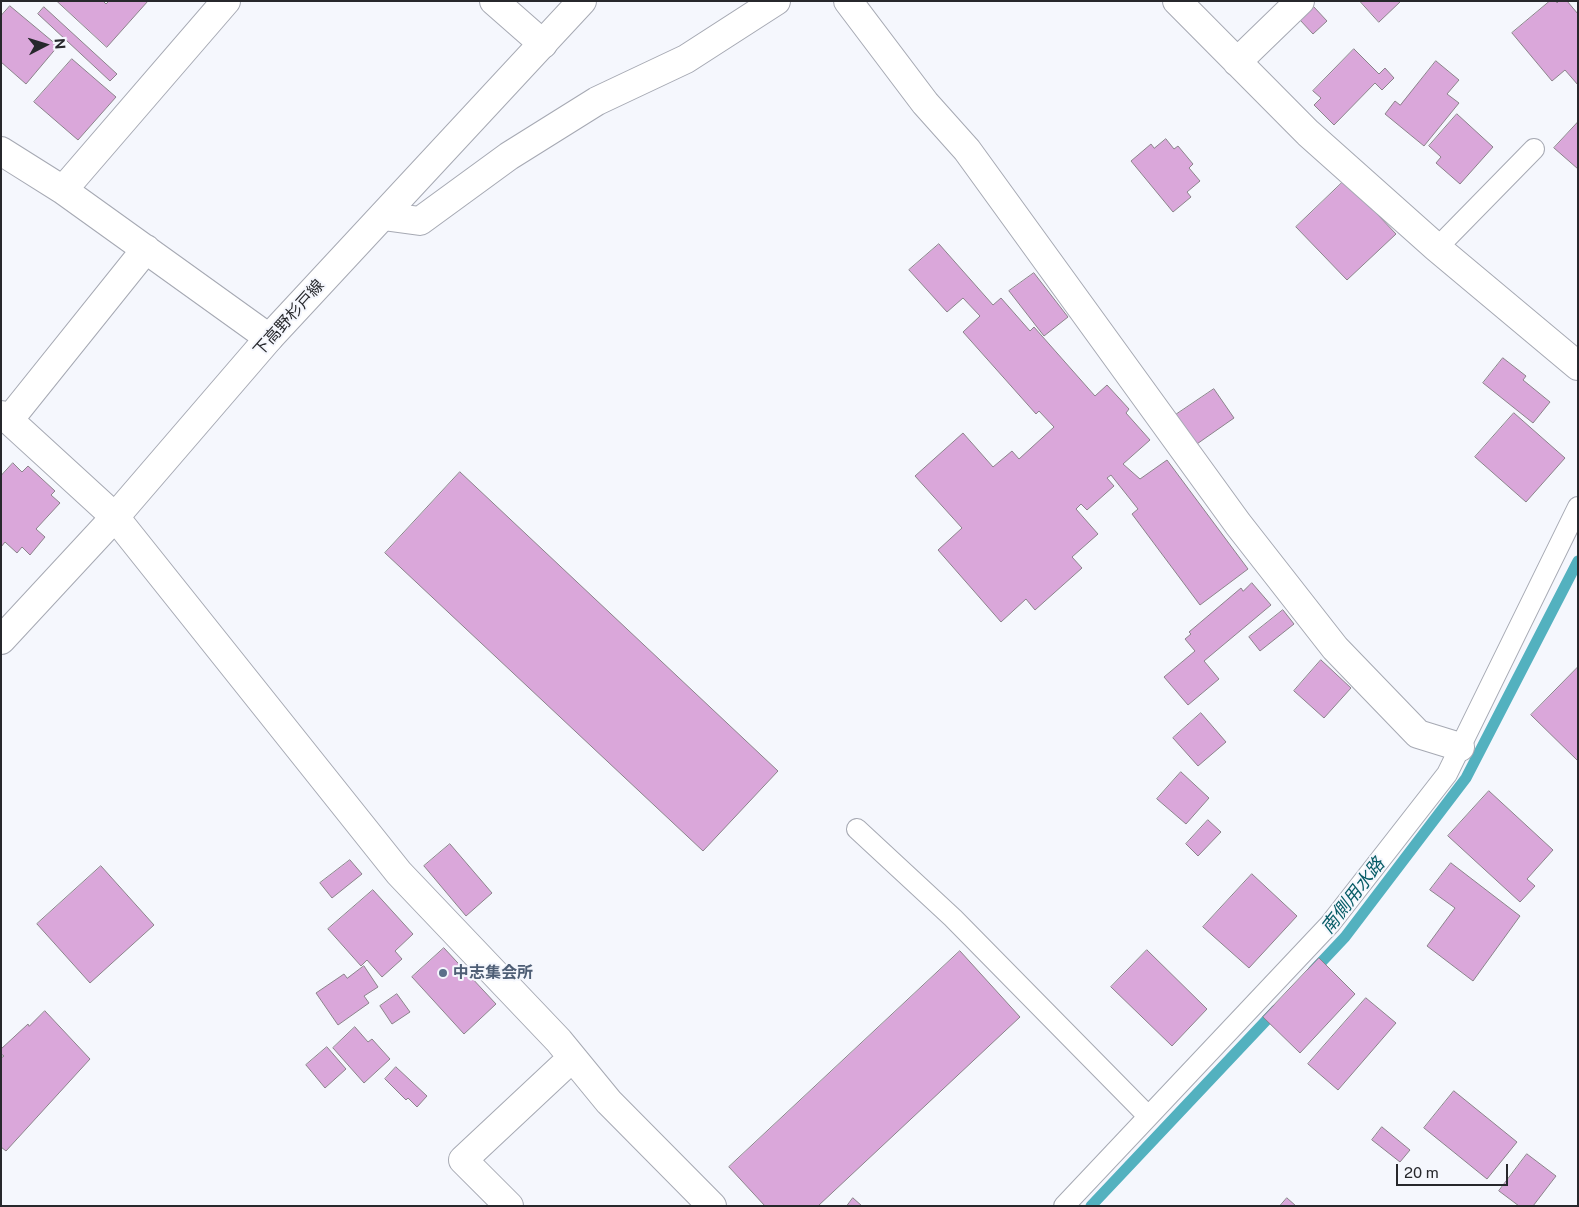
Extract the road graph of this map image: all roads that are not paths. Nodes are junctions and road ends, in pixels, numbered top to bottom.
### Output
1 (226, 1) edge
2 (494, 1) edge
3 (582, 1) edge
4 (776, 1) edge
5 (848, 1) edge
6 (1177, 1) edge
7 (1300, 2) edge
8 (543, 44) junction
9 (1237, 62) junction
10 (1534, 149) dead end
11 (1, 151) edge
12 (63, 190) junction
13 (383, 216) junction
14 (1437, 248) junction
15 (146, 249) junction
16 (269, 338) junction
17 (1578, 366) edge
18 (5, 417) edge
19 (1578, 507) edge
20 (115, 517) junction
21 (1, 640) edge
22 (1460, 747) junction
23 (857, 829) dead end
24 (572, 1058) junction
25 (1148, 1116) junction
26 (509, 1206) edge
27 (712, 1206) edge
28 (1064, 1206) edge

1 - 12 street
2 - 8 street
3 - 8 street, 下高野杉戸線
4 - 13 street
5 - 22 street
6 - 9 street
7 - 9 street
8 - 13 street, 下高野杉戸線
9 - 14 street
10 - 14 lane
11 - 12 street
12 - 15 street
13 - 16 street, 下高野杉戸線
14 - 17 street
15 - 16 street
15 - 18 street
16 - 20 street, 下高野杉戸線
18 - 20 street
19 - 22 lane
20 - 21 street, 下高野杉戸線
20 - 24 street
22 - 25 lane
23 - 25 lane
24 - 26 street
24 - 27 street
25 - 28 lane

